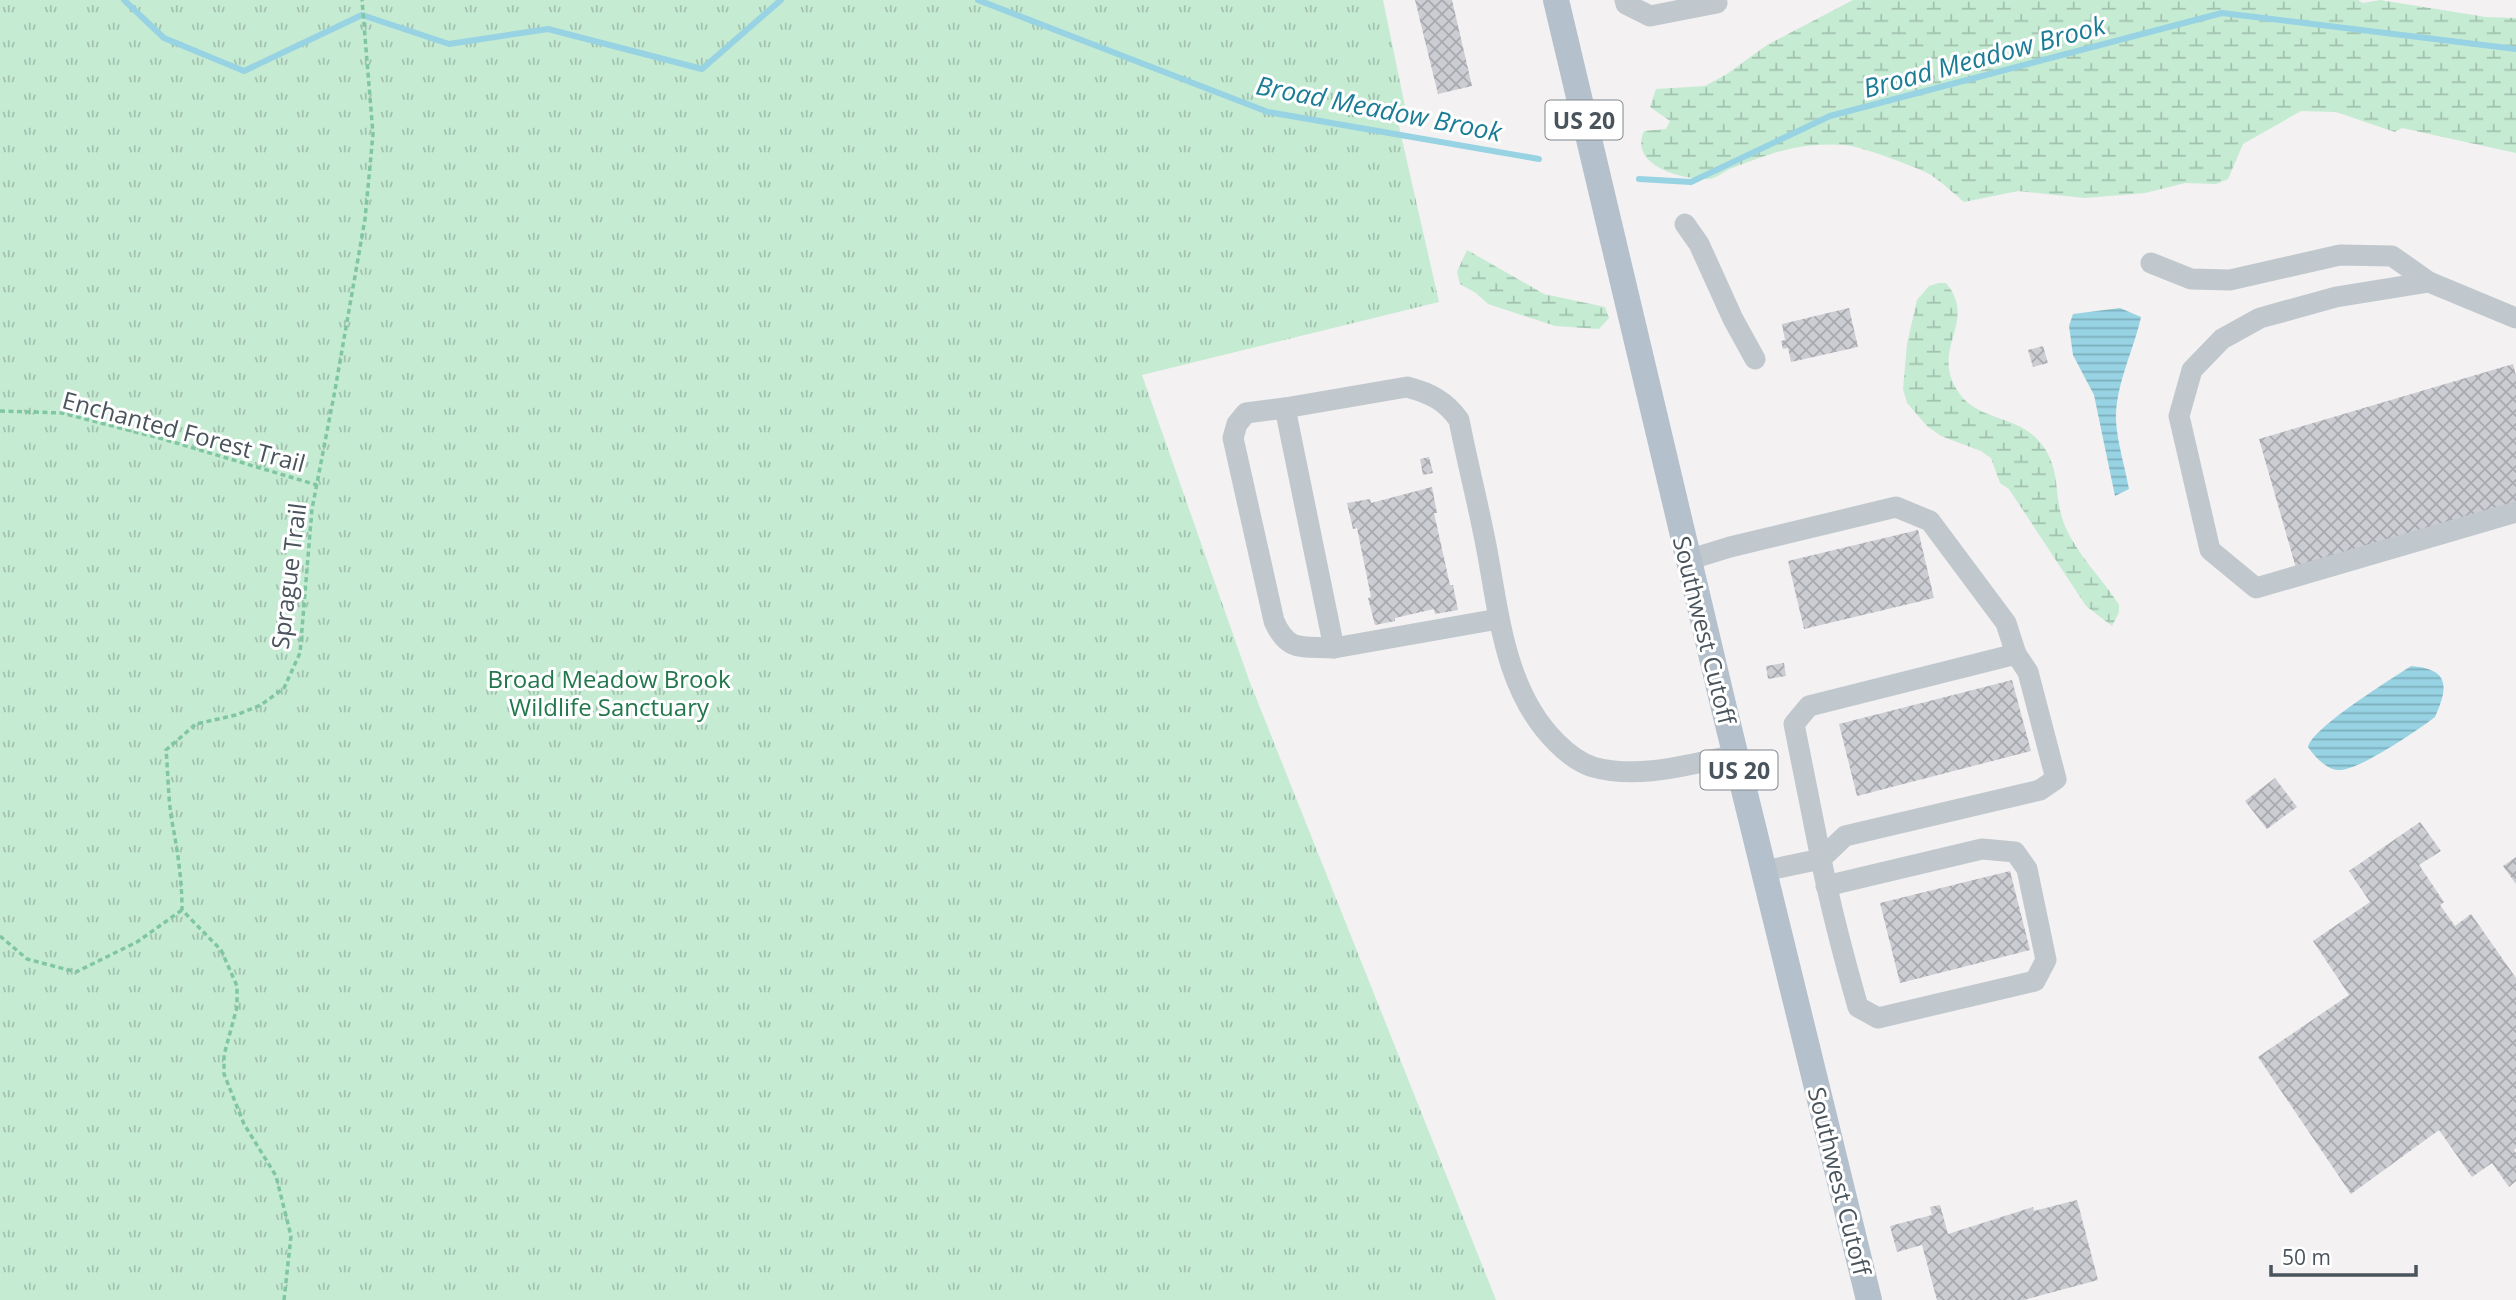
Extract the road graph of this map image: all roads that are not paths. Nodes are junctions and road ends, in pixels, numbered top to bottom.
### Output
1 (1556, 0) edge
2 (1625, 0) edge
3 (1717, 2) dead end
4 (1685, 225) dead end
5 (2151, 263) dead end
6 (2429, 282) junction
7 (2516, 318) edge
8 (1755, 359) dead end
9 (1285, 408) junction
10 (2516, 512) edge
11 (1688, 560) junction
12 (1498, 619) junction
13 (1334, 648) junction
14 (2016, 654) junction
15 (1735, 755) junction
16 (1821, 859) junction
17 (1765, 871) junction
18 (1826, 886) junction
19 (1869, 1300) edge

1 - 11 main road, Southwest Cutoff / US 20
2 - 3 lane
4 - 8 lane
5 - 6 lane
6 - 7 lane
6 - 10 lane
9 - 12 lane
9 - 13 lane
9 - 13 lane
11 - 14 lane
11 - 15 main road, Southwest Cutoff / US 20
12 - 13 lane
12 - 15 lane
14 - 16 lane
14 - 16 lane
15 - 17 main road, Southwest Cutoff / US 20
16 - 17 lane
16 - 18 lane
17 - 19 main road, Southwest Cutoff / US 20
18 - 18 lane

